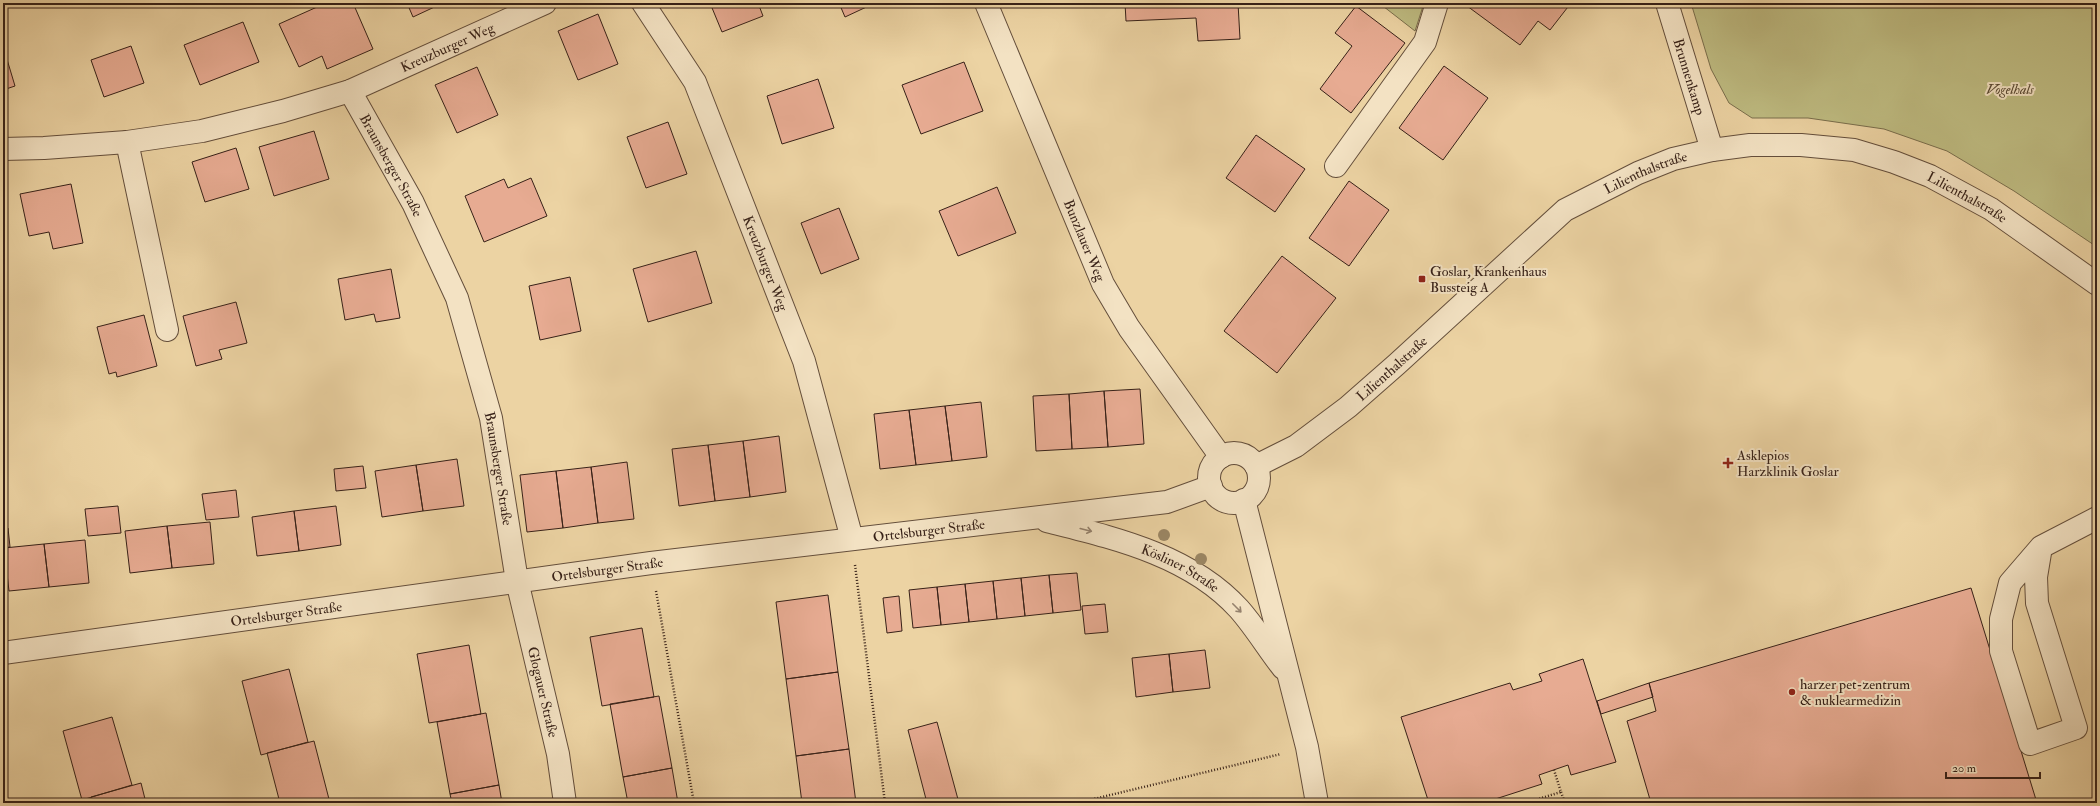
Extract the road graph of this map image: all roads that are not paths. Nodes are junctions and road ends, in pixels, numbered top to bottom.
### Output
1 (545, 3) edge
2 (643, 3) edge
3 (986, 3) edge
4 (1437, 3) edge
5 (1667, 3) edge
6 (350, 91) junction
7 (127, 142) junction
8 (3, 148) edge
9 (1712, 150) junction
10 (1336, 166) dead end
11 (2097, 284) edge
12 (167, 330) dead end
13 (1221, 457) junction
14 (1256, 466) junction
15 (1211, 486) junction
16 (1244, 500) junction
17 (1034, 518) junction
18 (2097, 518) edge
19 (852, 539) junction
20 (2041, 547) junction
21 (517, 581) junction
22 (3, 653) edge
23 (1289, 676) junction
24 (565, 803) edge
25 (1317, 803) edge

1 - 6 street, Kreuzburger Weg
2 - 19 street, Kreuzburger Weg
3 - 13 street, Bunzlauer Weg
4 - 10 street
5 - 9 street, Brunnenkamp
6 - 7 street
6 - 21 street, Braunsberger Straße
7 - 8 street
7 - 12 street
9 - 11 street, Lilienthalstraße
9 - 14 street, Lilienthalstraße
13 - 14 street
13 - 15 street
14 - 16 street
15 - 16 street
15 - 17 street, Ortelsburger Straße
16 - 23 street, Kösliner Straße
17 - 19 street, Ortelsburger Straße
17 -> 23 street, Kösliner Straße
18 - 20 street
19 - 21 street, Ortelsburger Straße
20 - 20 street
21 - 22 street, Ortelsburger Straße
21 - 24 street, Glogauer Straße
23 - 25 street, Kösliner Straße

